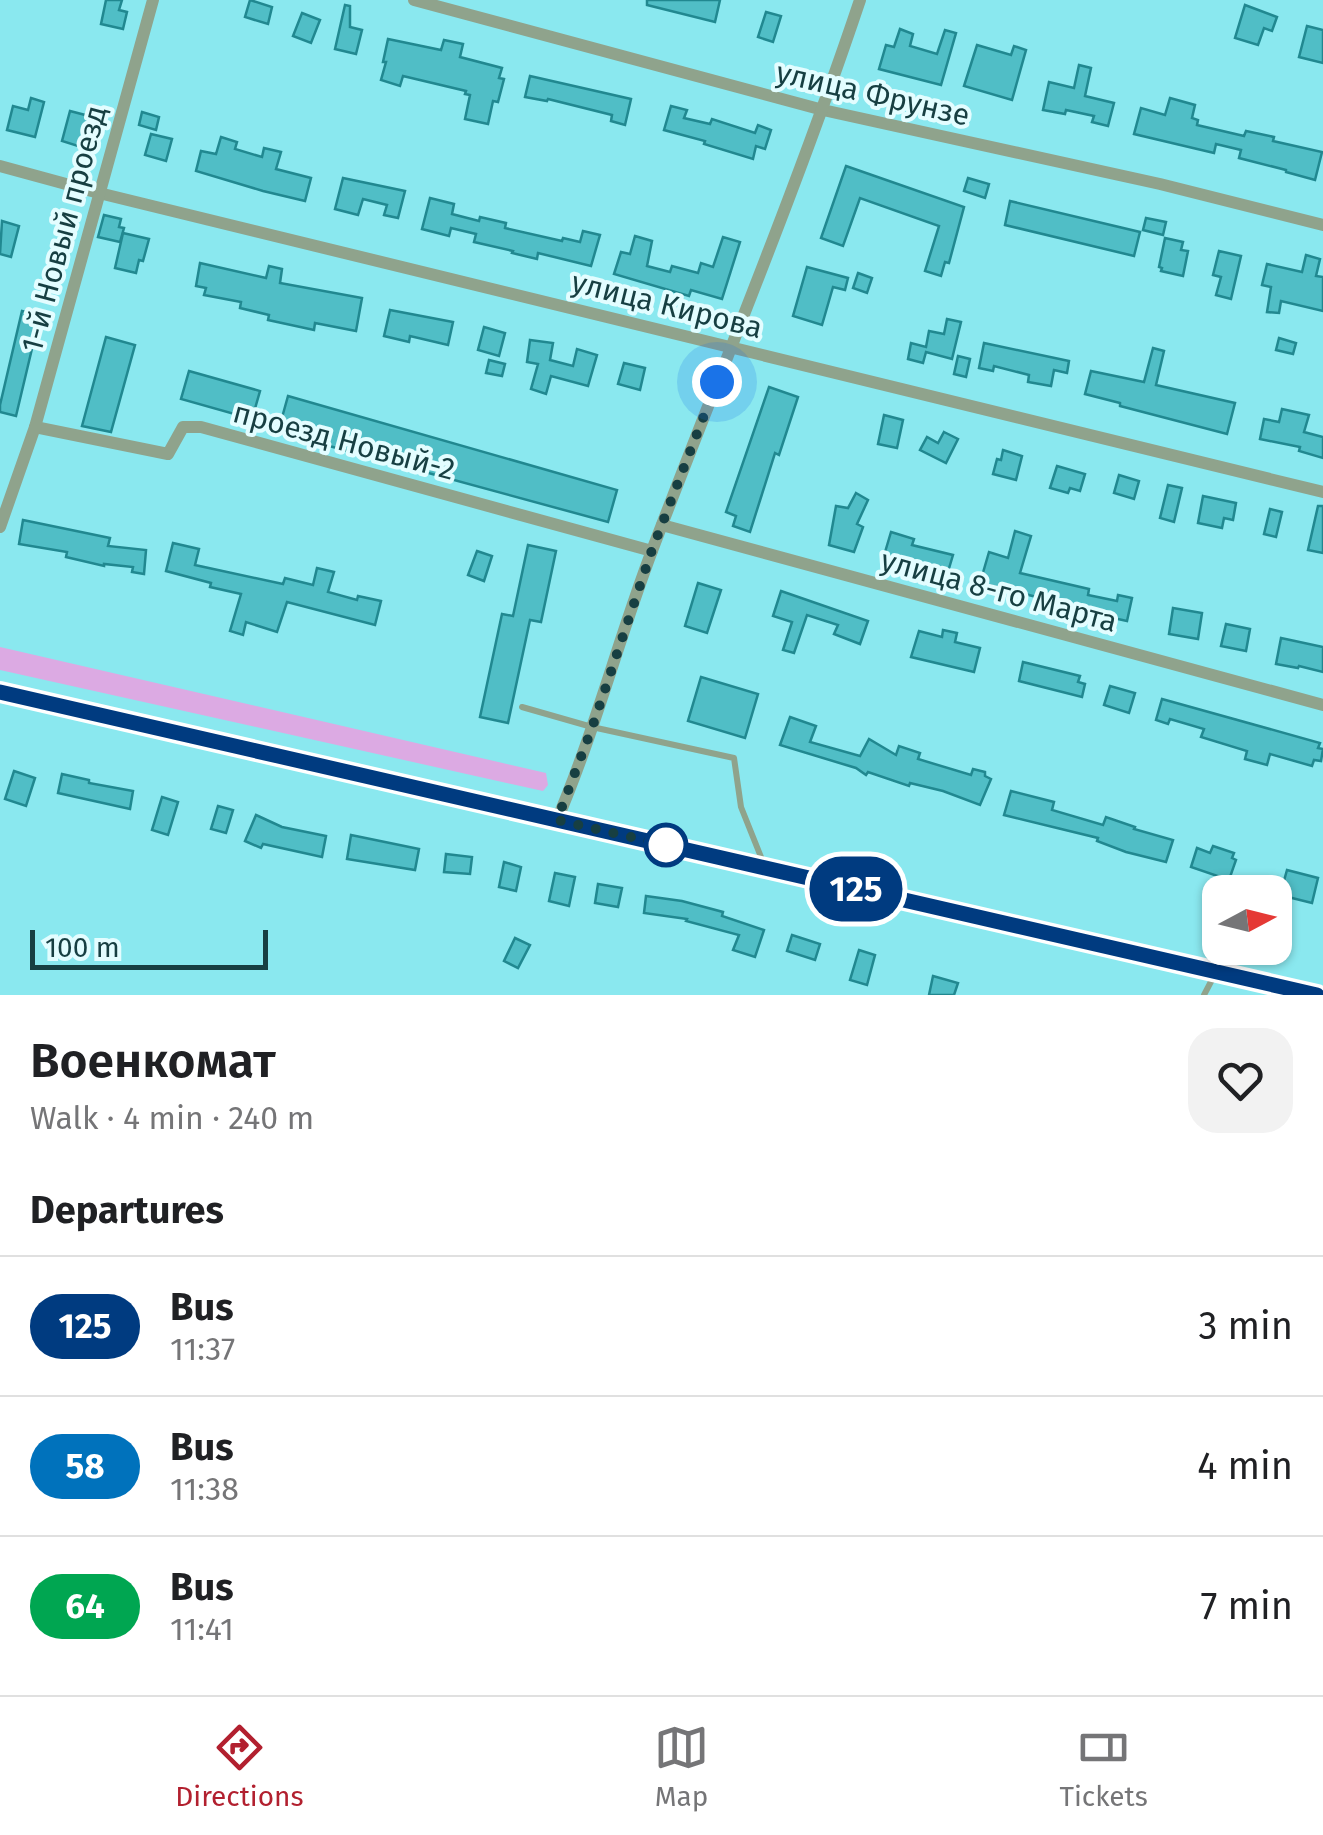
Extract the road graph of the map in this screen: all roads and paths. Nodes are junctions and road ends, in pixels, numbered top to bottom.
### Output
1 (153, 0) edge
2 (414, 0) edge
3 (860, 0) edge
4 (823, 110) junction
5 (0, 166) edge
6 (99, 193) junction
7 (1323, 225) edge
8 (730, 346) junction
9 (29, 425) junction
10 (1323, 492) edge
11 (662, 525) junction
12 (0, 527) edge
13 (652, 550) junction
14 (0, 692) edge
15 (1323, 705) edge
16 (522, 707) dead end
17 (592, 728) junction
18 (557, 820) junction
19 (766, 868) junction
20 (1216, 972) junction
21 (1204, 995) edge
22 (1317, 995) edge

1 - 6 street, 1-й Новый проезд
2 - 4 street, улица Фрунзе
3 - 4 street
4 - 7 street, улица Фрунзе
4 - 8 street
5 - 6 street, улица Кирова
6 - 8 street, улица Кирова
6 - 9 street, 1-й Новый проезд
8 - 10 street, улица Кирова
8 - 11 street
9 - 12 street, 1-й Новый проезд
9 - 13 street, проезд Новый-2
11 - 13 street
11 - 15 street, улица 8-го Марта
13 - 17 street
14 - 18 main road
16 - 17 lane
17 - 18 street
17 - 19 lane
18 - 19 main road
19 - 20 main road
20 - 21 lane
20 - 22 main road

